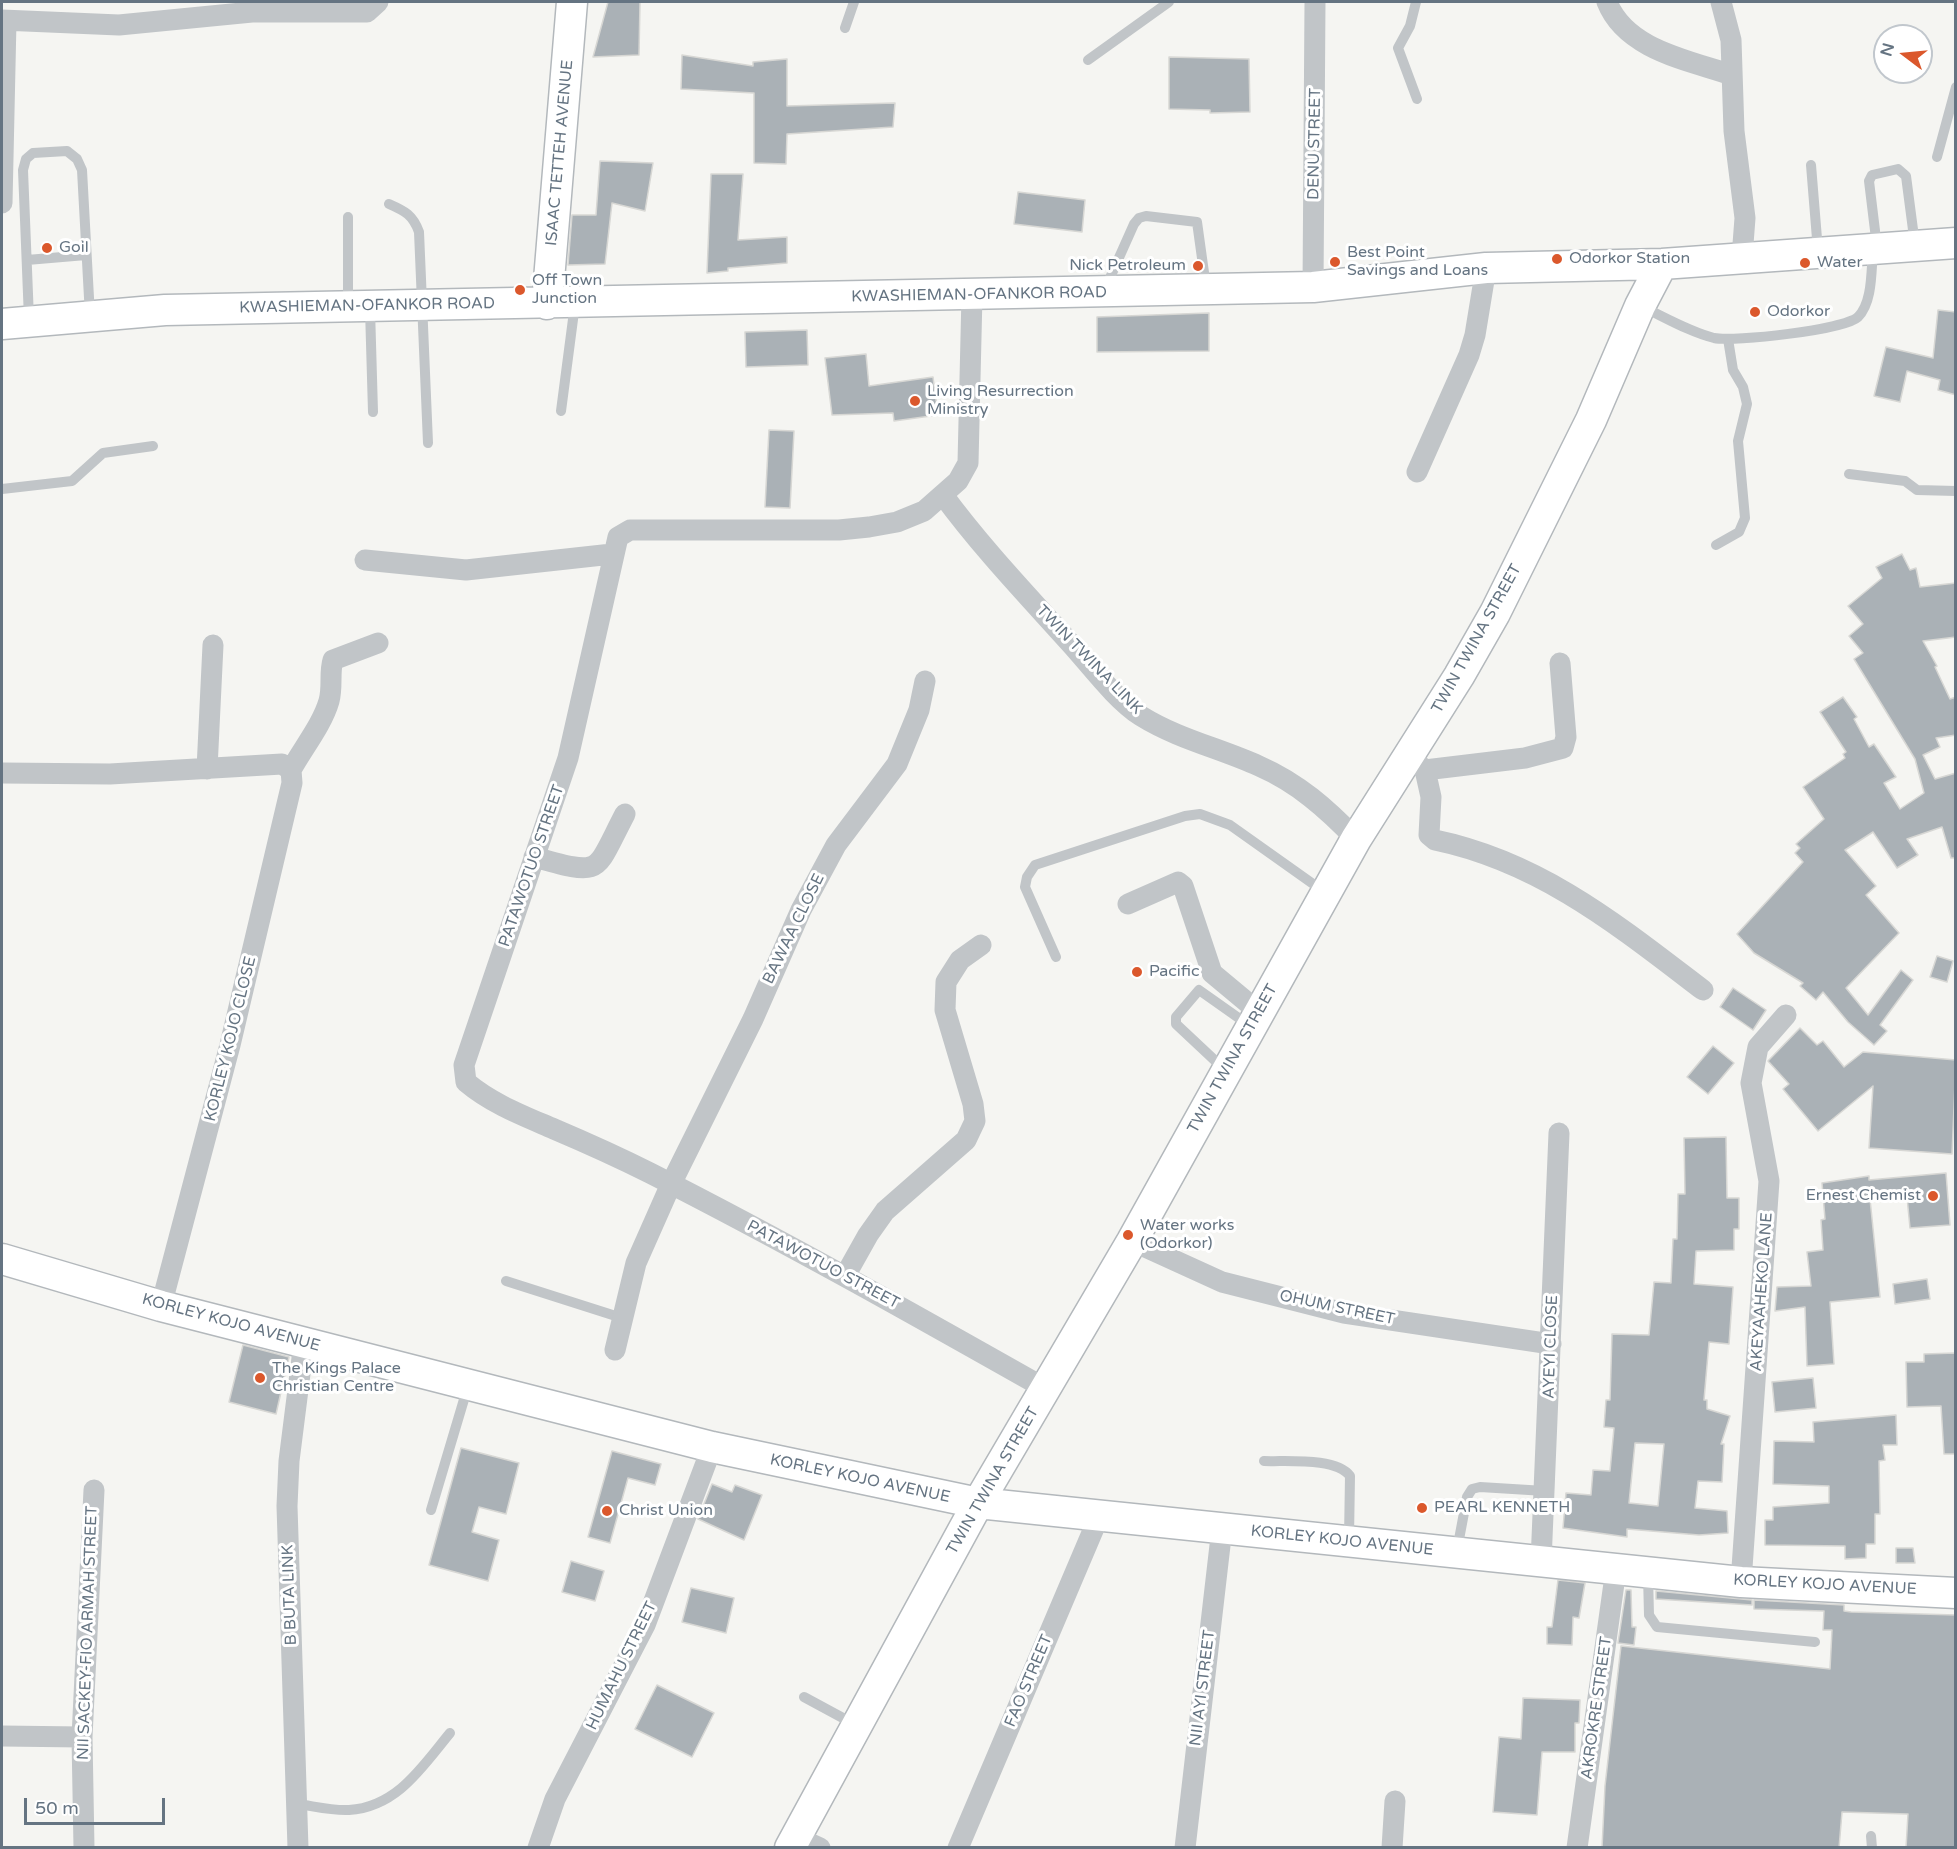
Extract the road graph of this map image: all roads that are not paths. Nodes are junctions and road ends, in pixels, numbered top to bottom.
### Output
1 (572, 2) edge
2 (854, 2) edge
3 (1169, 2) edge
4 (1315, 2) edge
5 (1416, 2) edge
6 (1607, 2) edge
7 (1721, 2) edge
8 (372, 7) edge
9 (4, 21) edge
10 (845, 27) dead end
11 (1088, 60) dead end
12 (1732, 75) junction
13 (1956, 87) edge
14 (1417, 99) dead end
15 (1937, 157) dead end
16 (1811, 165) dead end
17 (2, 173) edge
18 (2, 203) edge
19 (389, 204) dead end
20 (348, 217) dead end
21 (1956, 243) edge
22 (1915, 245) junction
23 (1875, 247) junction
24 (1818, 251) junction
25 (86, 255) junction
26 (1742, 257) junction
27 (27, 260) junction
28 (1662, 264) junction
29 (1486, 268) junction
30 (1313, 287) junction
31 (1207, 290) junction
32 (1104, 292) junction
33 (972, 295) junction
34 (561, 304) junction
35 (359, 305) junction
36 (424, 305) junction
37 (1640, 306) junction
38 (90, 316) junction
39 (15, 322) edge
40 (1728, 339) junction
41 (561, 411) dead end
42 (373, 412) dead end
43 (428, 443) dead end
44 (153, 446) dead end
45 (1417, 472) dead end
46 (1849, 474) dead end
47 (2, 489) edge
48 (1956, 491) edge
49 (943, 495) junction
50 (1716, 545) dead end
51 (612, 554) junction
52 (366, 560) dead end
53 (378, 643) dead end
54 (213, 645) dead end
55 (1560, 663) dead end
56 (925, 681) dead end
57 (1417, 764) junction
58 (207, 768) junction
59 (291, 770) junction
60 (2, 773) edge
61 (625, 814) dead end
62 (1356, 839) junction
63 (534, 857) junction
64 (1326, 893) junction
65 (1128, 904) dead end
66 (981, 945) dead end
67 (1056, 957) dead end
68 (1703, 990) dead end
69 (1786, 1015) dead end
70 (1256, 1020) junction
71 (1226, 1071) junction
72 (1560, 1132) dead end
73 (671, 1184) junction
74 (1131, 1241) junction
75 (2, 1259) edge
76 (845, 1276) junction
77 (506, 1281) dead end
78 (161, 1306) junction
79 (622, 1318) junction
80 (304, 1342) junction
81 (1551, 1344) junction
82 (615, 1350) dead end
83 (468, 1384) junction
84 (1046, 1389) junction
85 (712, 1447) junction
86 (1264, 1461) dead end
87 (94, 1490) dead end
88 (1545, 1491) junction
89 (978, 1503) junction
90 (432, 1510) dead end
91 (1100, 1514) junction
92 (1222, 1528) junction
93 (1348, 1542) junction
94 (1456, 1553) junction
95 (1542, 1562) junction
96 (1616, 1569) junction
97 (1648, 1572) junction
98 (1741, 1582) junction
99 (1956, 1593) edge
100 (1815, 1642) dead end
101 (804, 1697) dead end
102 (857, 1726) junction
103 (450, 1733) dead end
104 (2, 1736) edge
105 (82, 1737) junction
106 (1395, 1801) dead end
107 (297, 1804) junction
108 (802, 1844) edge
109 (84, 1848) edge
110 (298, 1848) edge
111 (538, 1848) edge
112 (957, 1848) edge
113 (1185, 1848) edge
114 (1392, 1848) edge
115 (1577, 1848) edge

1 - 34 main road, ISAAC TETTEH AVENUE
2 - 10 lane
3 - 11 lane
4 - 30 street, DENU STREET
5 - 14 lane
6 - 12 street
7 - 12 street
8 - 9 street
9 - 17 street
12 - 26 street
13 - 15 lane
16 - 24 lane
17 - 18 street
19 - 36 lane
20 - 35 lane
21 - 22 main road, KWASHIEMAN-OFANKOR ROAD
22 - 23 main road, KWASHIEMAN-OFANKOR ROAD
22 - 23 lane
23 - 24 main road, KWASHIEMAN-OFANKOR ROAD
23 - 40 lane
24 - 26 main road, KWASHIEMAN-OFANKOR ROAD
25 - 27 lane
25 - 27 lane
25 - 38 lane
26 - 28 main road, KWASHIEMAN-OFANKOR ROAD
27 - 39 lane
28 - 29 main road, KWASHIEMAN-OFANKOR ROAD
28 - 37 main road, TWIN TWINA STREET
29 - 30 main road, KWASHIEMAN-OFANKOR ROAD
29 - 45 street
30 - 31 main road, KWASHIEMAN-OFANKOR ROAD
31 - 32 main road, KWASHIEMAN-OFANKOR ROAD
31 - 32 lane
32 - 33 main road, KWASHIEMAN-OFANKOR ROAD
33 - 34 main road, KWASHIEMAN-OFANKOR ROAD
33 - 49 street, PATAWOTUO STREET
34 - 36 main road, KWASHIEMAN-OFANKOR ROAD
34 - 41 lane
35 - 36 main road, KWASHIEMAN-OFANKOR ROAD
35 - 38 main road, KWASHIEMAN-OFANKOR ROAD
35 - 42 lane
36 - 43 lane
37 - 40 lane
37 - 57 main road, TWIN TWINA STREET
38 - 39 main road, KWASHIEMAN-OFANKOR ROAD
40 - 50 lane
44 - 47 lane
46 - 48 lane
49 - 51 street, PATAWOTUO STREET
49 - 62 street, TWIN TWINA LINK
51 - 52 street
51 - 63 street, PATAWOTUO STREET
53 - 59 street, KORLEY KOJO CLOSE
54 - 58 street
55 - 57 street
56 - 73 street, BAWAA CLOSE
57 - 62 main road, TWIN TWINA STREET
57 - 68 street
58 - 59 street
58 - 60 street
59 - 78 street, KORLEY KOJO CLOSE
61 - 63 street
62 - 64 main road, TWIN TWINA STREET
63 - 73 street, PATAWOTUO STREET
64 - 67 lane
64 - 70 main road, TWIN TWINA STREET
65 - 70 street
66 - 76 street
69 - 98 street, AKEYAAHEKO LANE
70 - 71 main road, TWIN TWINA STREET
70 - 71 lane
71 - 74 main road, TWIN TWINA STREET
72 - 81 street, AYEYI CLOSE
73 - 76 street, PATAWOTUO STREET
73 - 79 street, BAWAA CLOSE
74 - 81 street, OHUM STREET
74 - 84 main road, TWIN TWINA STREET
75 - 78 main road, KORLEY KOJO AVENUE
76 - 84 street, PATAWOTUO STREET
77 - 79 lane
78 - 80 main road, KORLEY KOJO AVENUE
79 - 82 street, BAWAA CLOSE
80 - 83 main road, KORLEY KOJO AVENUE
80 - 107 street, B BUTA LINK
81 - 88 street, AYEYI CLOSE
83 - 85 main road, KORLEY KOJO AVENUE
83 - 90 lane
84 - 89 main road, TWIN TWINA STREET
85 - 89 main road, KORLEY KOJO AVENUE
85 - 111 street, HUMAHU STREET
86 - 93 lane
87 - 105 street, NII SACKEY-FIO ARMAH STREET
88 - 94 lane
88 - 95 street, AYEYI CLOSE
89 - 91 main road, KORLEY KOJO AVENUE
89 - 102 main road, TWIN TWINA STREET
91 - 92 main road, KORLEY KOJO AVENUE
91 - 112 street, FAO STREET
92 - 93 main road, KORLEY KOJO AVENUE
92 - 113 street, NII AYI STREET
93 - 94 main road, KORLEY KOJO AVENUE
94 - 95 main road, KORLEY KOJO AVENUE
95 - 96 main road, KORLEY KOJO AVENUE
96 - 97 main road, KORLEY KOJO AVENUE
96 - 115 street, AKROKRE STREET
97 - 98 main road, KORLEY KOJO AVENUE
97 - 100 lane
98 - 99 main road, KORLEY KOJO AVENUE
101 - 102 lane
102 - 108 main road, TWIN TWINA STREET
103 - 107 lane
104 - 105 street
105 - 109 street, NII SACKEY-FIO ARMAH STREET
106 - 114 street
107 - 110 street, B BUTA LINK

